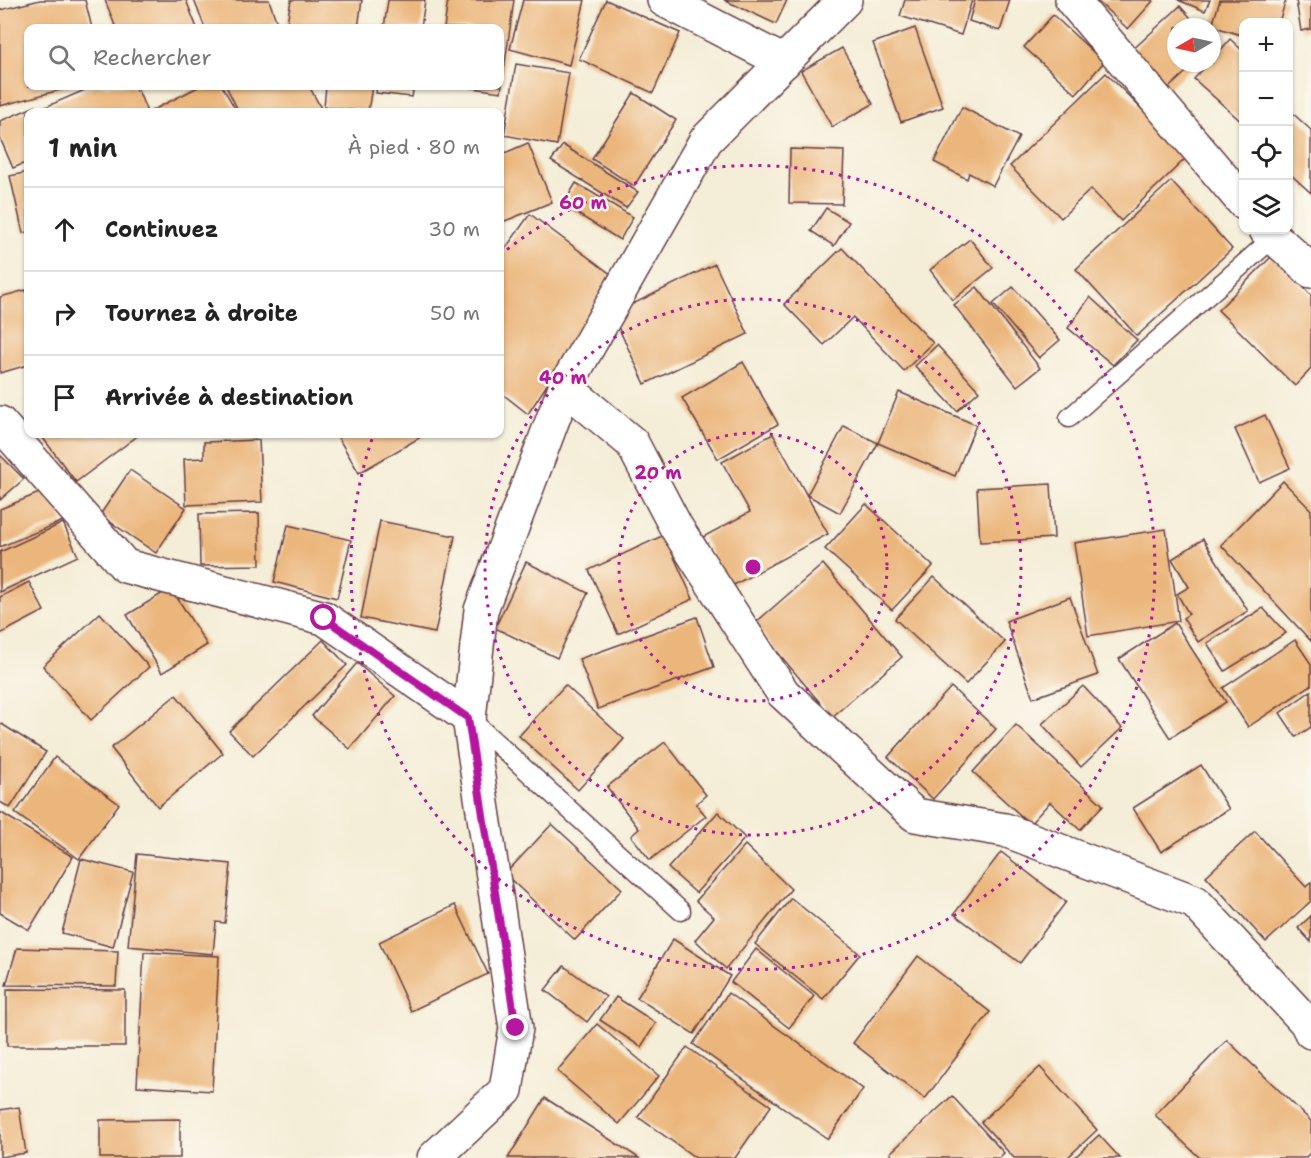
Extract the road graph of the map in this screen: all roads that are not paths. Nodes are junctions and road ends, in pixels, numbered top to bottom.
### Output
1 (664, 0) edge
2 (845, 0) edge
3 (1072, 0) edge
4 (784, 62) junction
5 (1239, 197) edge
6 (1270, 234) edge
7 (1311, 272) edge
8 (565, 387) junction
9 (1069, 418) dead end
10 (0, 423) edge
11 (468, 718) junction
12 (681, 910) dead end
13 (1311, 1032) edge
14 (434, 1158) edge

1 - 4 street
2 - 4 street
3 - 5 street
4 - 8 street
6 - 7 street
6 - 9 lane
8 - 11 street
8 - 13 street
10 - 11 street
11 - 12 lane
11 - 14 street

